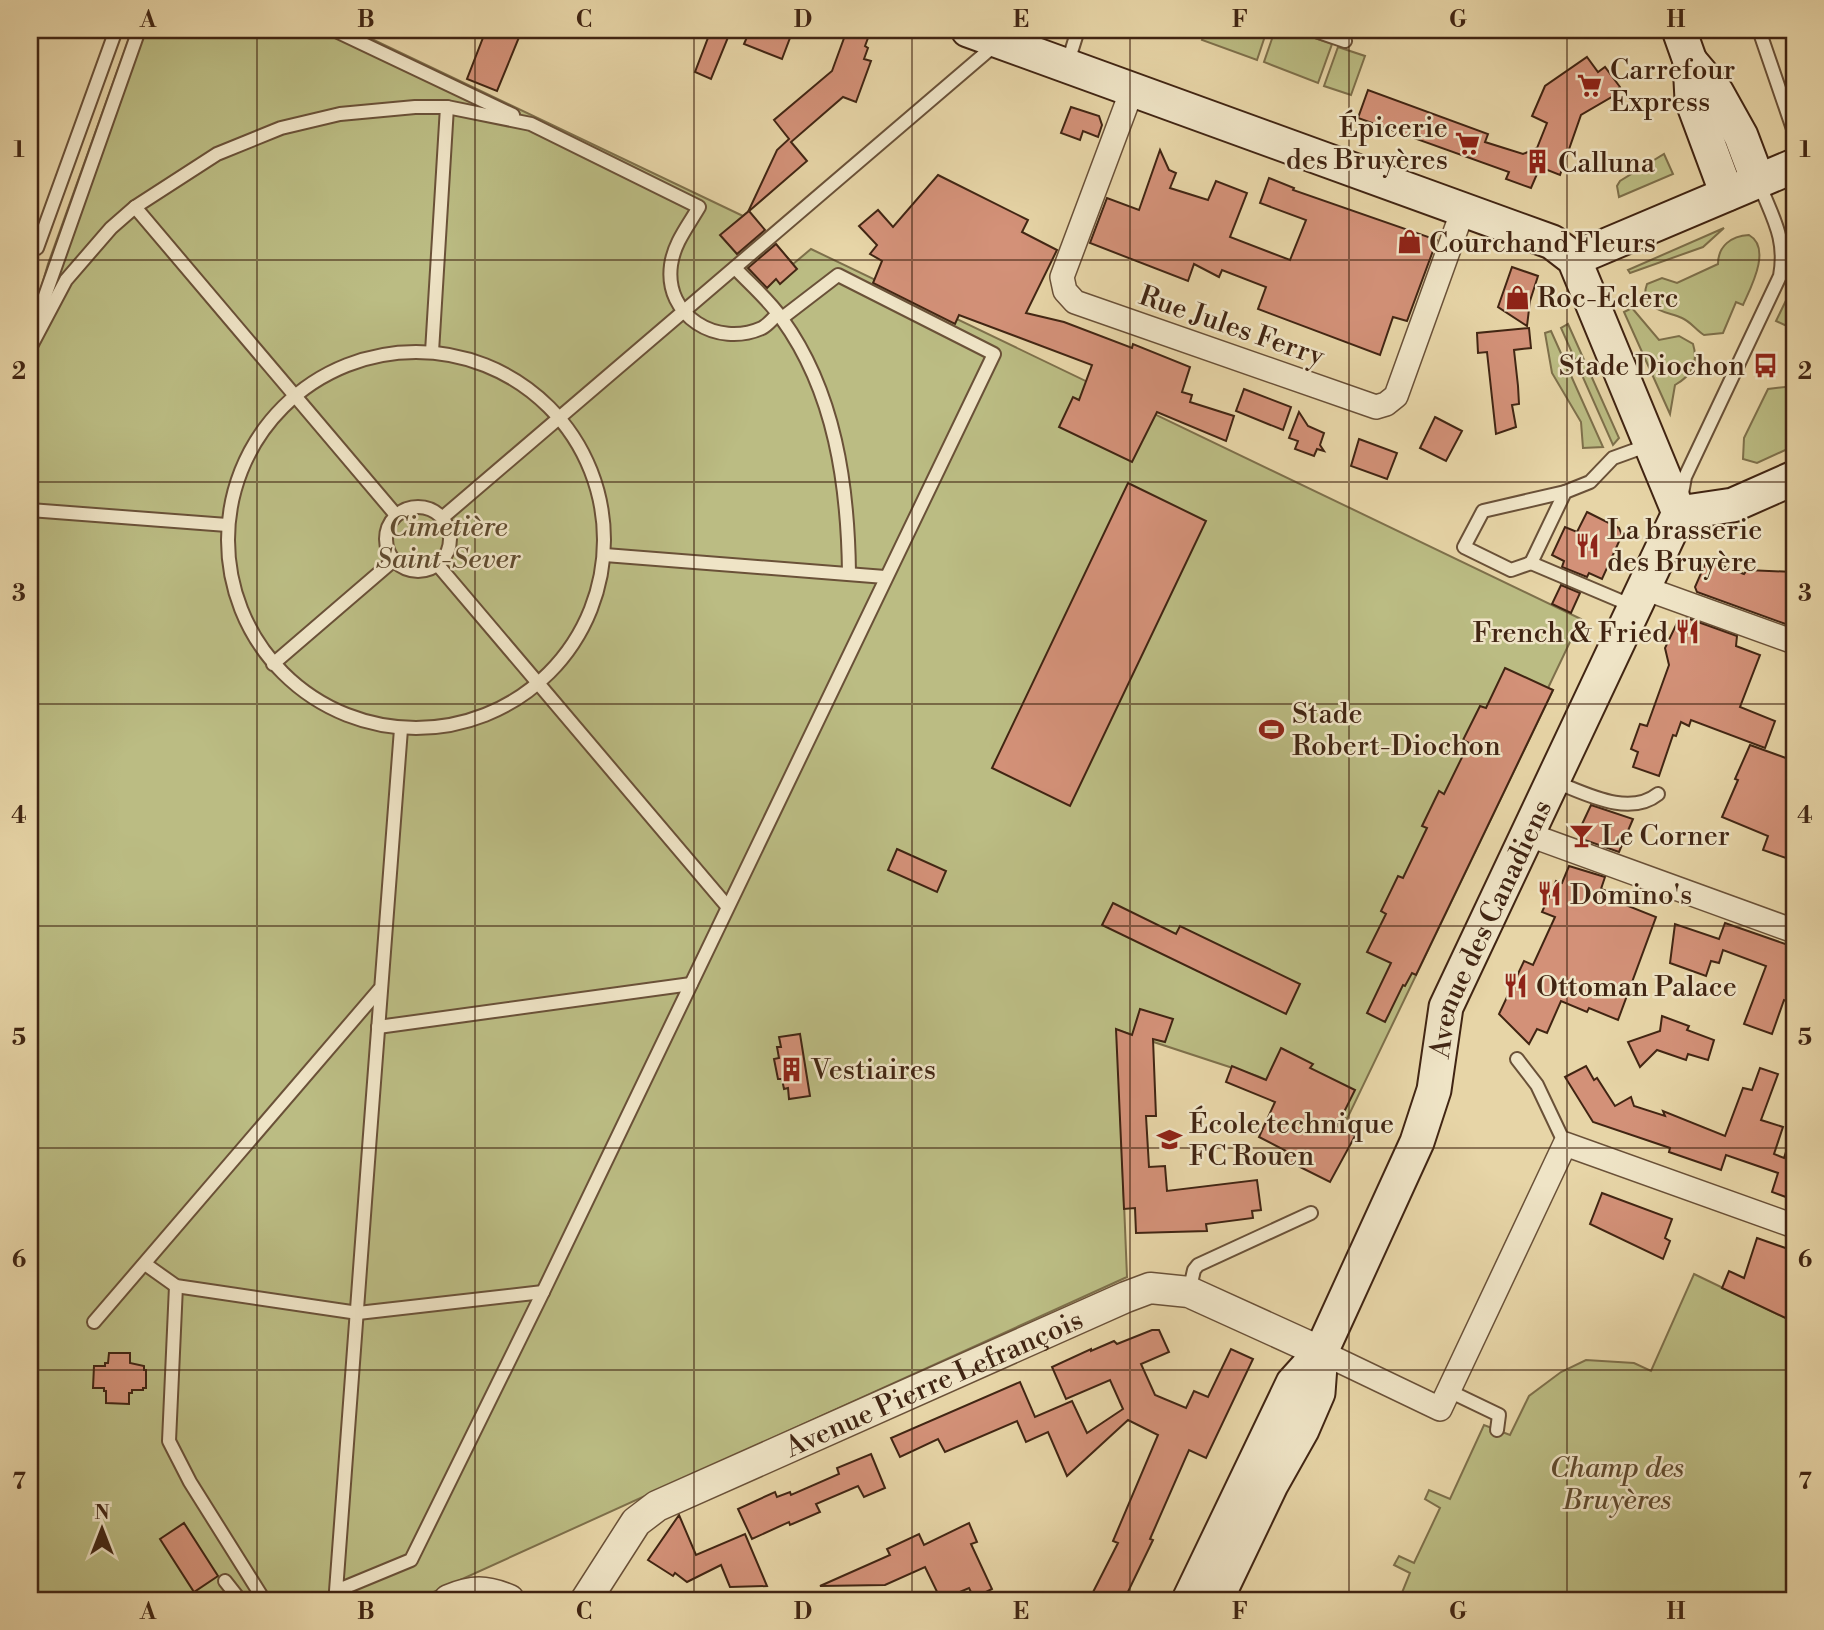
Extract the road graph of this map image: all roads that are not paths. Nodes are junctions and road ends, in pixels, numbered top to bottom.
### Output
1 (116, 30) edge
2 (139, 30) edge
3 (334, 30) edge
4 (968, 30) edge
5 (1078, 30) edge
6 (1313, 30) edge
7 (1679, 30) edge
8 (1759, 30) edge
9 (999, 41) junction
10 (1345, 41) dead end
11 (1690, 61) junction
12 (1067, 65) junction
13 (1132, 90) junction
14 (1794, 103) edge
15 (447, 107) junction
16 (1789, 117) junction
17 (531, 124) junction
18 (1794, 132) edge
19 (1794, 166) edge
20 (1758, 181) junction
21 (1727, 194) junction
22 (135, 207) junction
23 (1463, 210) junction
24 (37, 248) dead end
25 (1574, 259) junction
26 (735, 268) junction
27 (684, 311) junction
28 (780, 316) junction
29 (30, 341) edge
30 (30, 348) edge
31 (432, 352) junction
32 (295, 396) junction
33 (560, 417) junction
34 (1652, 444) junction
35 (1794, 478) edge
36 (1566, 492) junction
37 (30, 510) edge
38 (1679, 513) junction
39 (396, 516) junction
40 (442, 518) junction
41 (228, 525) junction
42 (605, 555) junction
43 (394, 559) junction
44 (1531, 563) junction
45 (438, 564) junction
46 (849, 573) junction
47 (885, 578) junction
48 (1639, 597) junction
49 (1794, 642) edge
50 (273, 664) junction
51 (539, 684) junction
52 (401, 729) junction
53 (1552, 780) junction
54 (1658, 794) dead end
55 (1527, 834) junction
56 (727, 906) junction
57 (1794, 931) edge
58 (691, 984) junction
59 (379, 990) junction
60 (378, 1027) junction
61 (1517, 1059) dead end
62 (1565, 1144) junction
63 (1311, 1213) dead end
64 (1794, 1226) edge
65 (145, 1264) junction
66 (176, 1286) junction
67 (542, 1292) junction
68 (1189, 1292) junction
69 (358, 1313) junction
70 (94, 1322) dead end
71 (1321, 1352) junction
72 (1449, 1391) junction
73 (1497, 1430) dead end
74 (225, 1581) dead end
75 (240, 1600) edge
76 (264, 1600) edge
77 (449, 1600) edge
78 (509, 1600) edge
79 (586, 1600) edge
80 (1189, 1600) edge
81 (1216, 1600) edge

1 - 24 lane
2 - 29 lane
3 - 17 lane
4 - 9 main road
5 - 12 lane
6 - 10 lane
7 - 11 main road
8 - 16 lane
9 - 12 main road
9 - 26 lane
11 - 20 main road
11 - 21 main road
12 - 13 main road
13 - 23 main road
13 - 23 street, Rue Jules Ferry
14 - 16 lane
15 - 17 lane
15 - 22 lane
15 - 31 lane
16 - 18 lane
17 - 27 lane
19 - 20 main road
20 - 21 main road
20 - 38 lane
21 - 25 main road
22 - 30 lane
22 - 32 lane
23 - 25 main road
25 - 34 main road
26 - 27 lane
26 - 28 lane
27 - 28 lane
27 - 33 lane
28 - 46 lane
28 - 47 lane
31 - 32 lane
31 - 33 lane
32 - 39 lane
32 - 41 lane
33 - 40 lane
33 - 42 lane
34 - 36 lane
34 - 38 main road
35 - 38 main road
36 - 44 lane
36 - 44 lane
37 - 41 lane
38 - 48 main road, Avenue des Canadiens
39 - 40 lane
39 - 43 lane
40 - 45 lane
41 - 50 lane
42 - 46 lane
42 - 51 lane
43 - 45 lane
43 - 50 lane
44 - 48 lane
45 - 51 lane
46 - 47 lane
47 - 56 lane
48 - 49 street
48 - 53 main road, Avenue des Canadiens
50 - 52 lane
51 - 52 lane
51 - 56 lane
52 - 59 lane
53 - 54 lane
53 - 55 main road, Avenue des Canadiens
55 - 57 street
55 - 71 main road, Avenue des Canadiens
56 - 58 lane
58 - 60 lane
58 - 67 lane
59 - 60 lane
59 - 65 lane
60 - 69 lane
61 - 62 lane
62 - 64 street
62 - 72 street
63 - 68 lane
65 - 66 lane
65 - 70 lane
66 - 69 lane
66 - 76 lane
67 - 69 lane
67 - 69 lane
68 - 71 street, Avenue Pierre Lefrançois
68 - 79 street, Avenue Pierre Lefrançois
71 - 72 street
71 - 80 main road, Avenue des Canadiens
71 - 81 main road, Avenue des Canadiens
72 - 73 lane
74 - 75 lane
77 - 78 street

